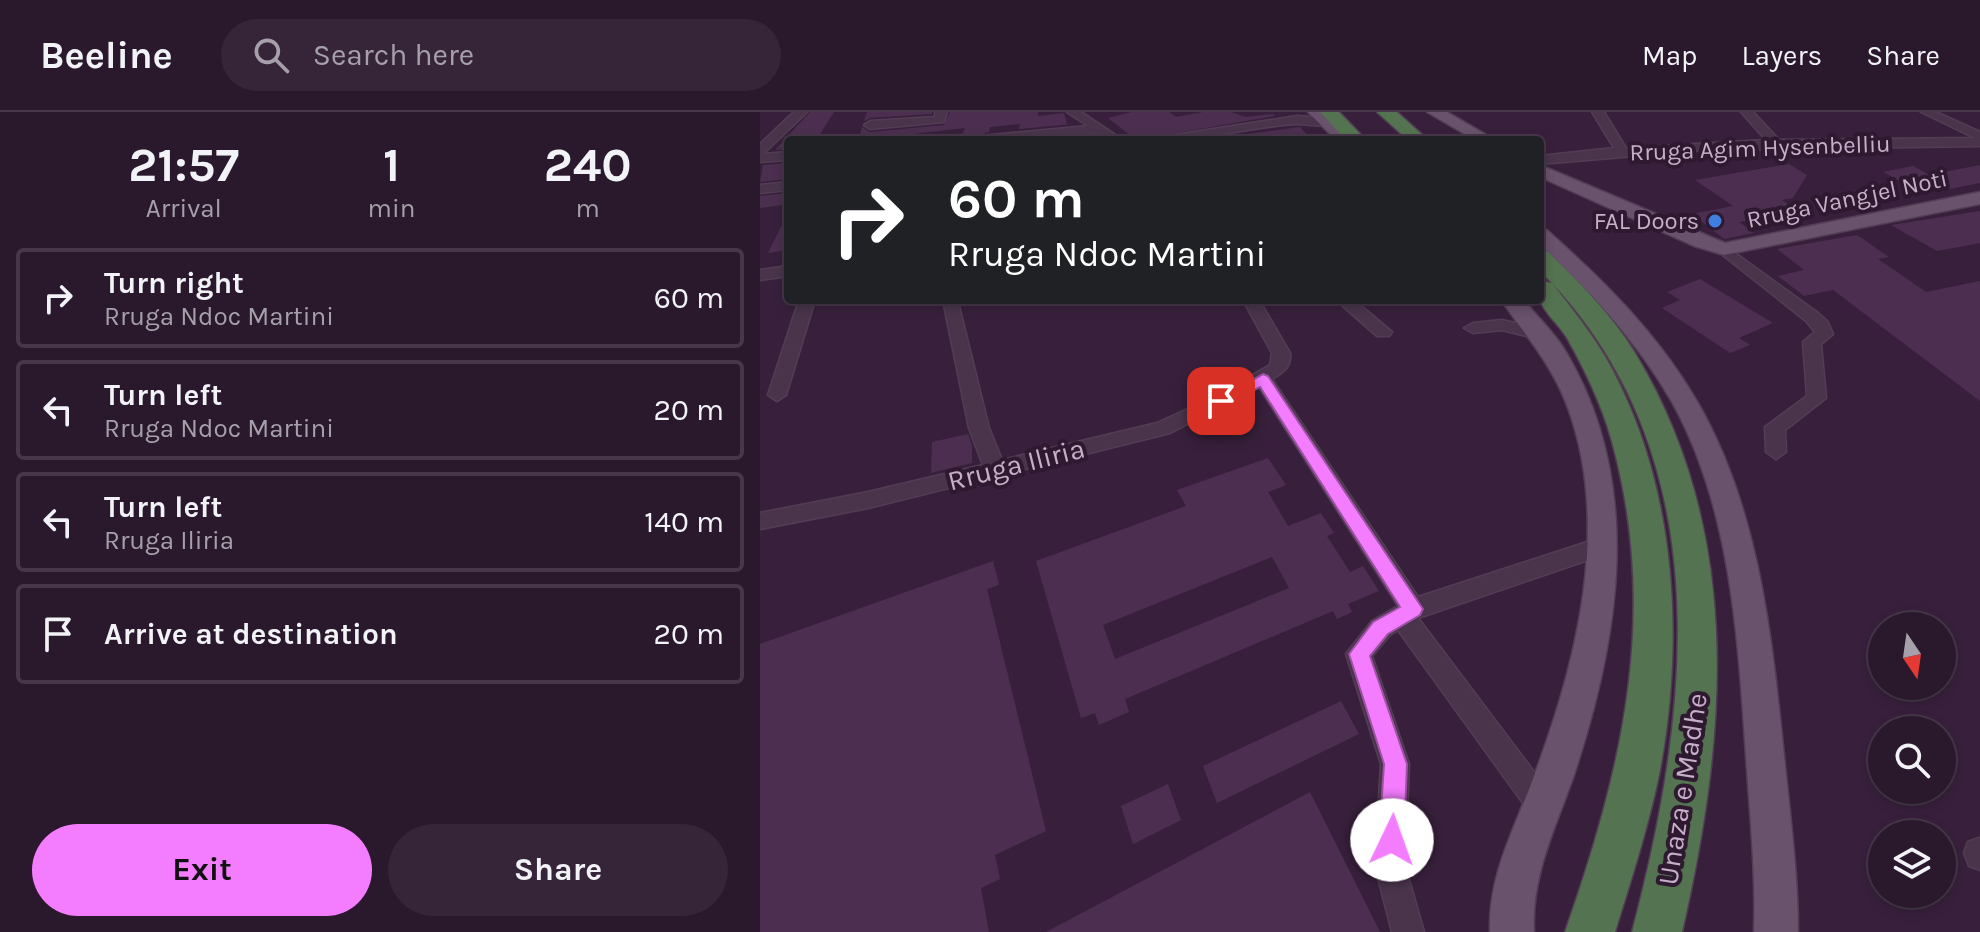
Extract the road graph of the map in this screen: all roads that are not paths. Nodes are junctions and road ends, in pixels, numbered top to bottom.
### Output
1 (801, 112) edge
2 (941, 112) edge
3 (1073, 112) edge
4 (1386, 112) edge
5 (1395, 112) edge
6 (1435, 112) edge
7 (1598, 112) edge
8 (1747, 112) edge
9 (1927, 112) edge
10 (1354, 113) edge
11 (1324, 115) edge
12 (870, 125) dead end
13 (1099, 129) junction
14 (1024, 136) edge
15 (1110, 136) edge
16 (1194, 136) edge
17 (1342, 136) edge
18 (1352, 136) edge
19 (1373, 136) edge
20 (1391, 136) edge
21 (1414, 136) edge
22 (1423, 136) edge
23 (1480, 136) edge
24 (1980, 139) edge
25 (1778, 146) junction
26 (760, 151) edge
27 (1622, 152) junction
28 (784, 156) edge
29 (760, 158) edge
30 (1544, 160) edge
31 (1544, 172) edge
32 (784, 186) edge
33 (760, 189) edge
34 (1980, 198) edge
35 (1544, 238) edge
36 (1724, 249) junction
37 (784, 260) edge
38 (1544, 261) edge
39 (760, 263) edge
40 (784, 272) edge
41 (760, 275) edge
42 (1544, 290) edge
43 (806, 304) edge
44 (950, 304) edge
45 (1253, 304) edge
46 (1349, 304) edge
47 (1509, 304) edge
48 (1515, 304) edge
49 (1383, 332) dead end
50 (1539, 334) junction
51 (1263, 379) junction
52 (777, 395) dead end
53 (1776, 452) dead end
54 (995, 469) junction
55 (760, 521) edge
56 (1605, 549) junction
57 (1407, 612) junction
58 (1543, 807) junction
59 (1408, 932) edge
60 (1512, 932) edge
61 (1590, 932) edge
62 (1657, 932) edge
63 (1776, 932) edge

1 - 26 street
2 - 12 street
3 - 13 street
4 - 21 highway
5 - 22 main road
6 - 23 main road
7 - 27 street
8 - 25 street
9 - 24 street
10 - 19 highway
10 - 20 highway
11 - 16 street
11 - 17 main road
11 - 18 highway
13 - 14 street
13 - 15 street
24 - 25 street, Rruga Agim Hysenbelliu
25 - 27 street, Rruga Agim Hysenbelliu
27 - 30 street, Rruga Agim Hysenbelliu
28 - 29 street
31 - 36 main road, Rruga Vangjel Noti
32 - 33 street
34 - 36 main road, Rruga Vangjel Noti
35 - 63 main road
36 - 53 street, Rruga Vangjel Noti
37 - 39 street
38 - 62 highway, Unaza e Madhe
40 - 41 street
42 - 61 highway, Unaza e Madhe
43 - 52 street
44 - 54 street
45 - 51 street
46 - 49 street
47 - 50 street
48 - 50 main road
50 - 56 main road
51 - 54 street, Rruga Iliria
51 - 57 street
54 - 55 street, Rruga Iliria
56 - 57 street
56 - 58 main road
57 - 58 street
57 - 59 street
58 - 60 main road

